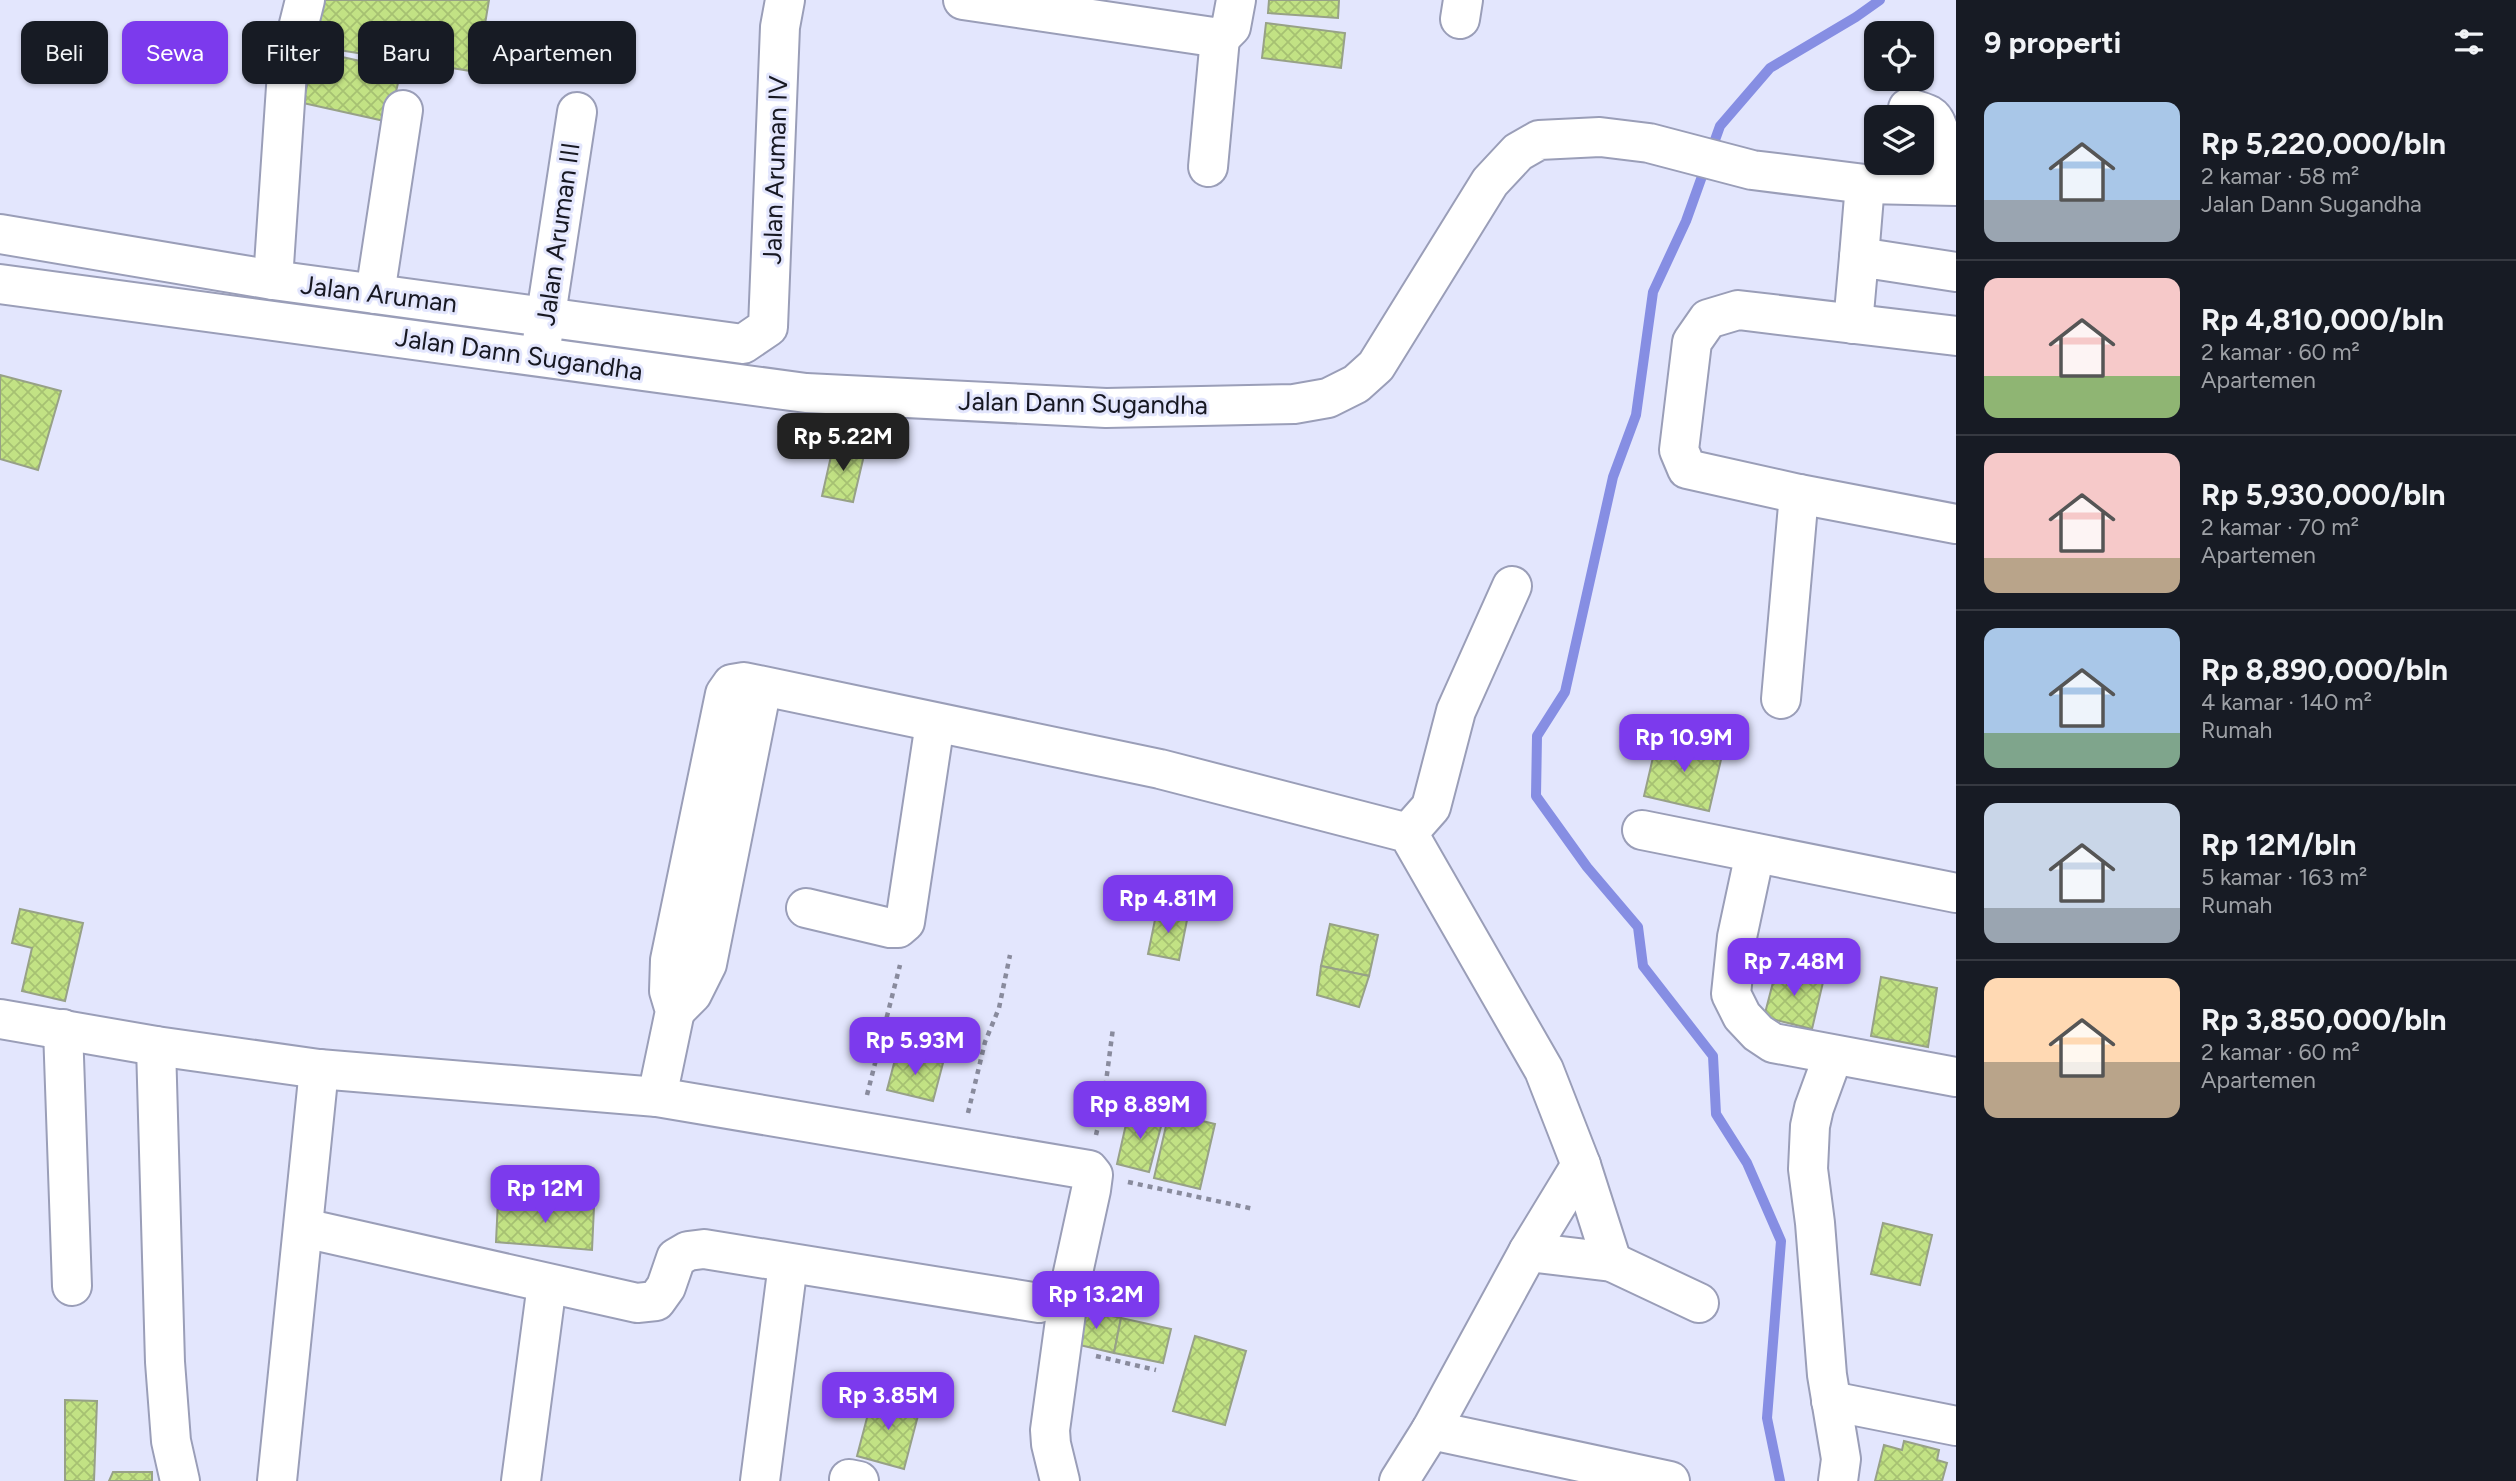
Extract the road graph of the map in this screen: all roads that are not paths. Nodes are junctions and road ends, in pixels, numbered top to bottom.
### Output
1 (305, 0) edge
2 (785, 0) edge
3 (963, 0) edge
4 (1236, 0) edge
5 (1220, 38) junction
6 (403, 110) dead end
7 (577, 111) dead end
8 (1934, 119) edge
9 (1208, 167) dead end
10 (1865, 184) junction
11 (1948, 186) edge
12 (0, 234) edge
13 (1859, 257) junction
14 (1956, 272) edge
15 (273, 281) junction
16 (0, 284) edge
17 (375, 294) junction
18 (546, 316) junction
19 (1853, 324) junction
20 (758, 336) joint
21 (1956, 336) edge
22 (540, 357) junction
23 (1798, 494) junction
24 (1956, 524) edge
25 (1512, 586) dead end
26 (1781, 699) dead end
27 (935, 723) junction
28 (1642, 830) dead end
29 (1408, 833) junction
30 (1755, 853) junction
31 (1956, 893) edge
32 (806, 908) dead end
33 (0, 1019) edge
34 (63, 1029) junction
35 (156, 1046) junction
36 (1833, 1056) junction
37 (319, 1069) junction
38 (1956, 1077) edge
39 (657, 1097) junction
40 (1581, 1165) junction
41 (304, 1228) junction
42 (1528, 1252) junction
43 (1612, 1262) junction
44 (788, 1264) junction
45 (547, 1284) junction
46 (72, 1286) dead end
47 (1039, 1303) dead end
48 (1699, 1303) dead end
49 (1831, 1401) junction
50 (1956, 1426) edge
51 (1419, 1461) edge
52 (180, 1481) edge
53 (277, 1481) edge
54 (521, 1481) edge
55 (760, 1481) edge
56 (1060, 1481) edge
57 (1670, 1481) edge
58 (1838, 1481) edge

1 - 15 street
2 - 20 street, Jalan Aruman IV
3 - 5 street
4 - 5 street
5 - 9 street
6 - 17 street
7 - 18 street, Jalan Aruman III
8 - 11 street
10 - 11 street, Jalan Dann Sugandha
10 - 13 street
10 - 22 street, Jalan Dann Sugandha
12 - 15 street, Jalan Aruman
13 - 14 street
13 - 19 street
15 - 17 street, Jalan Aruman
16 - 22 street, Jalan Dann Sugandha
17 - 18 street, Jalan Aruman
18 - 20 street, Jalan Aruman
18 - 22 street, Jalan Aruman III
19 - 21 street
19 - 23 street
23 - 24 street
23 - 26 street
25 - 29 street
27 - 29 street
27 - 32 street
27 - 39 street
28 - 30 street
29 - 40 street
30 - 31 street
30 - 36 street
33 - 34 street
34 - 35 street
34 - 46 street
35 - 37 street
35 - 52 street
36 - 38 street
36 - 49 street
37 - 39 street
37 - 41 street
39 - 56 street
40 - 42 street
40 - 43 street
41 - 45 street
41 - 53 street
42 - 43 street
42 - 51 street
43 - 48 street
44 - 45 street
44 - 47 street
44 - 55 street
45 - 54 street
49 - 50 street
49 - 58 street
51 - 57 street

